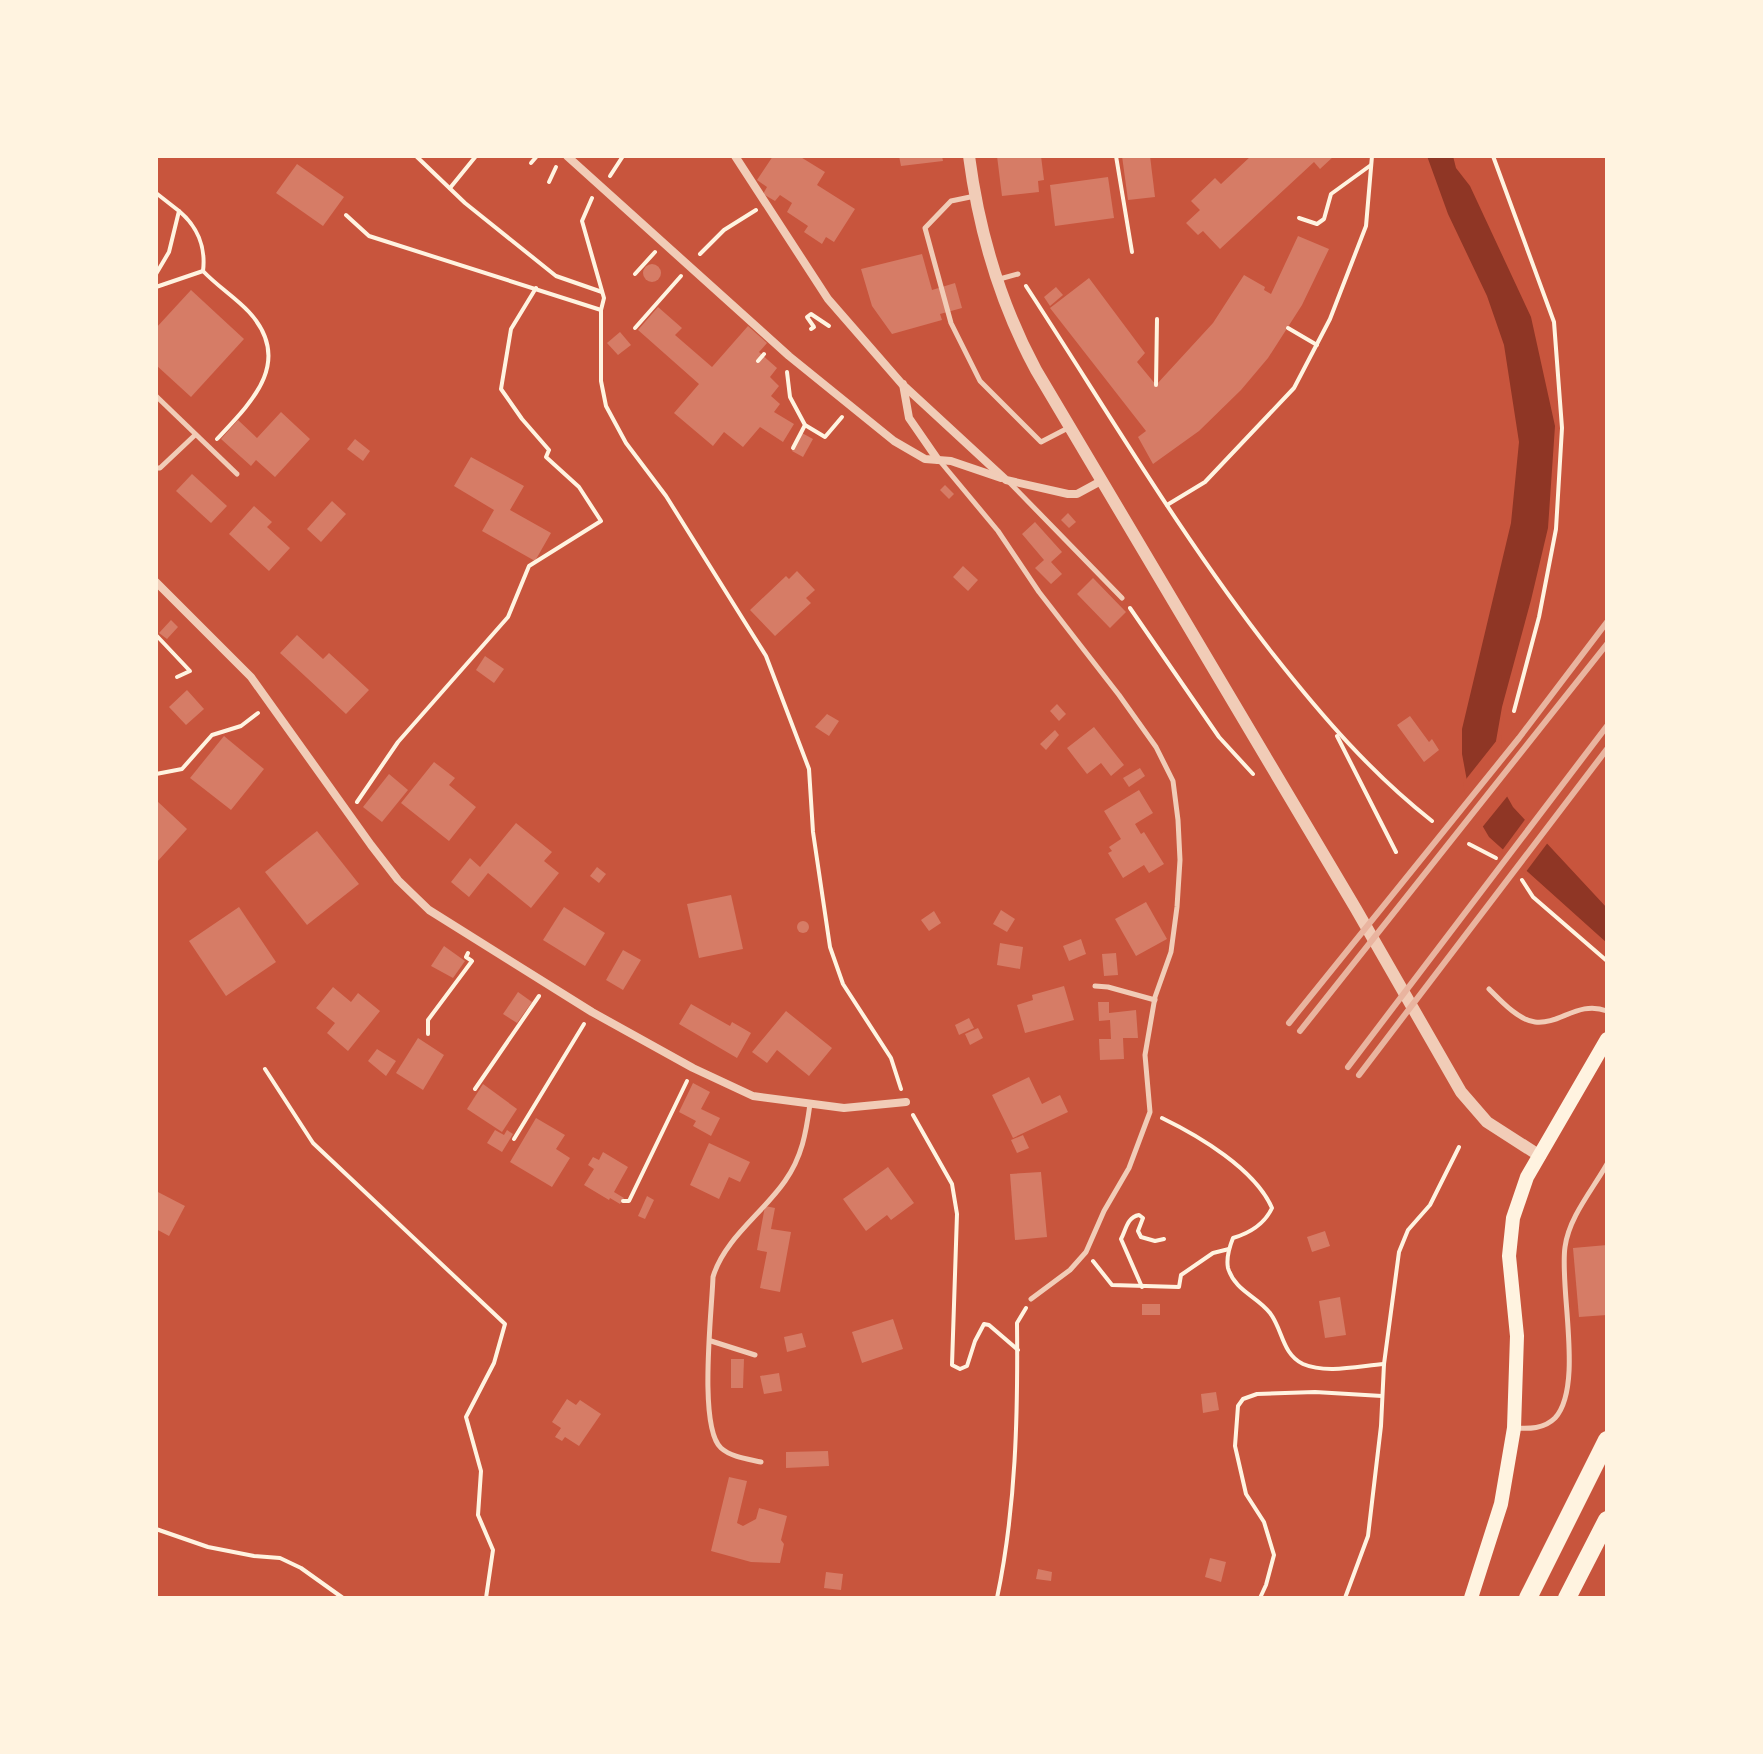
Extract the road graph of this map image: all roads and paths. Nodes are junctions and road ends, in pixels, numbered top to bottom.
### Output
1 (416, 156) edge
2 (476, 156) edge
3 (537, 156) edge
4 (567, 156) edge
5 (623, 156) edge
6 (735, 156) edge
7 (969, 156) edge
8 (1116, 156) edge
9 (1372, 156) edge
10 (1493, 156) edge
11 (531, 163) dead end
12 (1371, 165) junction
13 (450, 188) junction
14 (602, 188) junction
15 (156, 193) edge
16 (975, 196) junction
17 (593, 197) dead end
18 (765, 204) junction
19 (179, 211) junction
20 (346, 215) dead end
21 (1299, 218) dead end
22 (1132, 252) dead end
23 (652, 255) dead end
24 (689, 266) junction
25 (203, 271) junction
26 (156, 274) edge
27 (635, 274) dead end
28 (1018, 274) joint
29 (996, 280) junction
30 (156, 287) edge
31 (536, 288) junction
32 (602, 292) junction
33 (601, 310) junction
34 (845, 318) junction
35 (1157, 319) dead end
36 (635, 328) dead end
37 (1288, 328) dead end
38 (811, 329) dead end
39 (1317, 345) junction
40 (791, 358) junction
41 (902, 384) junction
42 (1156, 385) dead end
43 (156, 396) edge
44 (843, 416) dead end
45 (805, 425) junction
46 (1069, 427) junction
47 (195, 435) junction
48 (209, 448) junction
49 (793, 448) dead end
50 (938, 460) junction
51 (156, 468) edge
52 (237, 474) dead end
53 (1006, 480) junction
54 (1101, 481) junction
55 (1167, 505) junction
56 (156, 582) edge
57 (1122, 598) joint
58 (156, 635) edge
59 (177, 677) dead end
60 (269, 704) junction
61 (1514, 711) dead end
62 (1334, 729) junction
63 (156, 774) edge
64 (1255, 775) dead end
65 (348, 814) junction
66 (1432, 821) dead end
67 (1469, 844) dead end
68 (1396, 852) dead end
69 (1496, 858) dead end
70 (1522, 880) dead end
71 (476, 941) junction
72 (1607, 961) edge
73 (548, 984) junction
74 (1095, 986) dead end
75 (1489, 989) dead end
76 (1155, 1000) junction
77 (1607, 1011) edge
78 (592, 1012) junction
79 (428, 1034) dead end
80 (1607, 1039) edge
81 (693, 1068) junction
82 (265, 1069) dead end
83 (475, 1089) dead end
84 (906, 1102) junction
85 (810, 1104) junction
86 (1150, 1112) junction
87 (514, 1139) dead end
88 (1459, 1147) dead end
89 (1540, 1156) junction
90 (1607, 1164) edge
91 (623, 1201) dead end
92 (1164, 1239) dead end
93 (1229, 1249) junction
94 (1086, 1252) junction
95 (1142, 1287) junction
96 (1031, 1299) joint
97 (711, 1341) junction
98 (1018, 1350) junction
99 (755, 1355) dead end
100 (1384, 1364) junction
101 (1382, 1396) junction
102 (1514, 1428) junction
103 (1607, 1440) edge
104 (761, 1462) dead end
105 (1607, 1520) edge
106 (156, 1529) edge
107 (343, 1598) edge
108 (486, 1598) edge
109 (997, 1598) edge
110 (1260, 1598) edge
111 (1345, 1598) edge
112 (1471, 1598) edge
113 (1528, 1598) edge
114 (1567, 1598) edge

1 - 13 path
2 - 13 path
3 - 11 path
4 - 14 street
5 - 14 path
6 - 18 street
7 - 16 street
8 - 22 path
9 - 12 path
10 - 61 path
12 - 21 path
12 - 39 path
13 - 32 path
14 - 24 street
15 - 19 path
16 - 29 street
16 - 46 lane
17 - 32 path
18 - 24 path
18 - 34 street
19 - 25 path
19 - 26 path
20 - 31 path
23 - 27 path
24 - 36 path
24 - 40 street
25 - 30 path
25 - 48 path
28 - 29 lane
28 - 55 path
29 - 46 street
31 - 33 path
31 - 65 path
32 - 33 path
33 - 84 path
34 - 38 path
34 - 41 street
35 - 42 path
37 - 39 path
39 - 55 path
40 - 45 path
40 - 50 street
41 - 50 street
41 - 53 street
43 - 47 lane
44 - 45 path
45 - 49 path
46 - 54 street
47 - 48 lane
47 - 51 lane
48 - 52 lane
50 - 53 street
50 - 76 lane
53 - 54 street
53 - 57 lane
54 - 89 street
55 - 62 path
56 - 60 street
57 - 64 path
58 - 59 path
60 - 63 path
60 - 65 street
62 - 66 path
62 - 68 path
65 - 71 street
67 - 69 path
70 - 72 path
71 - 73 street
71 - 79 path
73 - 78 street
73 - 83 path
74 - 76 lane
75 - 77 lane
76 - 86 lane
78 - 81 street
78 - 87 path
80 - 89 main road
81 - 85 street
81 - 91 path
82 - 108 path
84 - 85 street
84 - 98 path
85 - 97 lane
86 - 93 path
86 - 94 lane
88 - 100 path
89 - 102 main road
90 - 102 lane
92 - 95 path
93 - 95 path
93 - 100 path
94 - 95 path
94 - 96 lane
96 - 98 path
97 - 99 lane
97 - 104 lane
98 - 109 path
100 - 101 path
101 - 110 path
101 - 111 path
102 - 112 main road
103 - 113 highway
105 - 114 highway
106 - 107 path

